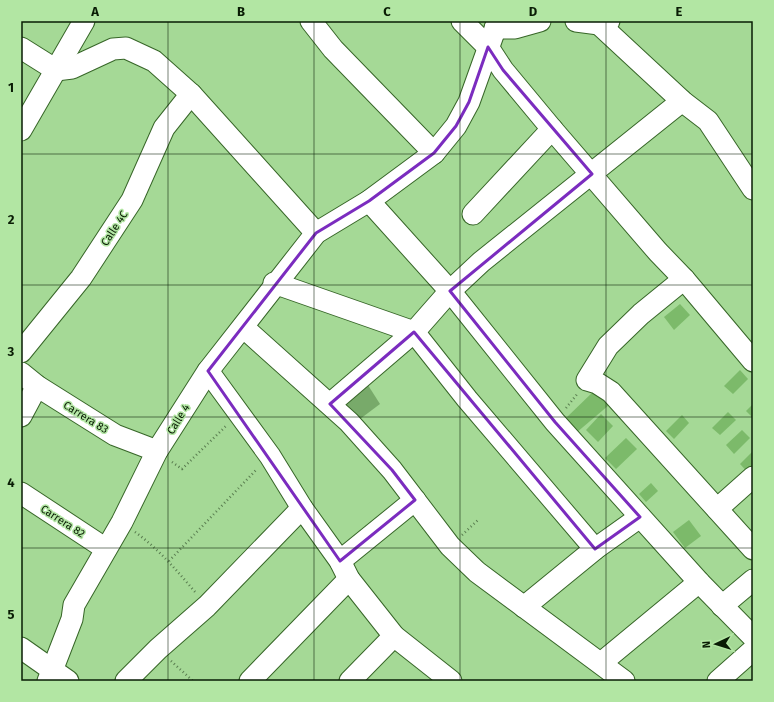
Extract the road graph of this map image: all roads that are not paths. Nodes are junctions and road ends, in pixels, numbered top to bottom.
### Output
1 (84, 21) edge
2 (311, 21) edge
3 (462, 21) edge
4 (540, 21) edge
5 (576, 21) edge
6 (604, 23) edge
7 (494, 32) edge
8 (21, 48) edge
9 (56, 70) junction
10 (191, 94) junction
11 (682, 101) junction
12 (552, 129) junction
13 (21, 130) edge
14 (434, 153) junction
15 (592, 174) junction
16 (753, 189) edge
17 (369, 201) junction
18 (473, 214) dead end
19 (316, 233) junction
20 (684, 279) junction
21 (274, 284) junction
22 (450, 291) junction
23 (243, 327) junction
24 (414, 332) junction
25 (21, 352) edge
26 (753, 361) edge
27 (208, 370) junction
28 (21, 373) edge
29 (37, 386) junction
30 (330, 404) junction
31 (21, 416) edge
32 (157, 451) junction
33 (753, 477) edge
34 (21, 493) edge
35 (415, 500) junction
36 (302, 508) junction
37 (717, 509) junction
38 (640, 517) junction
39 (106, 549) junction
40 (595, 549) junction
41 (753, 549) edge
42 (344, 570) junction
43 (753, 580) edge
44 (699, 582) junction
45 (722, 606) junction
46 (524, 607) junction
47 (394, 636) junction
48 (753, 637) edge
49 (21, 648) edge
50 (753, 650) edge
51 (601, 663) junction
52 (56, 677) edge
53 (126, 681) edge
54 (250, 681) edge
55 (350, 681) edge
56 (451, 681) edge
57 (624, 681) edge
58 (718, 681) edge

1 - 9 street
2 - 14 street
3 - 7 street
4 - 7 street
5 - 6 street
6 - 11 street
7 - 12 street
7 - 14 street, Calle 4
8 - 9 street
9 - 10 street
9 - 13 street
10 - 19 street
10 - 25 street, Calle 4C
11 - 15 street
11 - 16 street
12 - 15 street
12 - 18 street
14 - 17 street, Calle 4
15 - 20 street
15 - 22 street
17 - 19 street, Calle 4
17 - 22 street
19 - 21 street, Calle 4
20 - 26 street
20 - 37 street
21 - 23 street, Calle 4
21 - 24 street
22 - 24 street
22 - 38 street
23 - 27 street, Calle 4
23 - 30 street
24 - 30 street
24 - 40 street
27 - 32 street, Calle 4
27 - 36 street
28 - 29 street, Carrera 83
29 - 31 street
29 - 32 street, Carrera 83
30 - 35 street
32 - 39 street, Calle 4
33 - 37 street
34 - 39 street, Carrera 82
35 - 42 street
35 - 46 street
36 - 42 street
36 - 53 street
37 - 41 street
38 - 40 street
38 - 44 street
39 - 52 street, Calle 4
40 - 46 street
42 - 47 street
42 - 54 street
43 - 45 street
44 - 45 street
44 - 51 street
45 - 48 street
46 - 51 street
47 - 55 street
47 - 56 street
49 - 52 street
50 - 58 street
51 - 57 street

